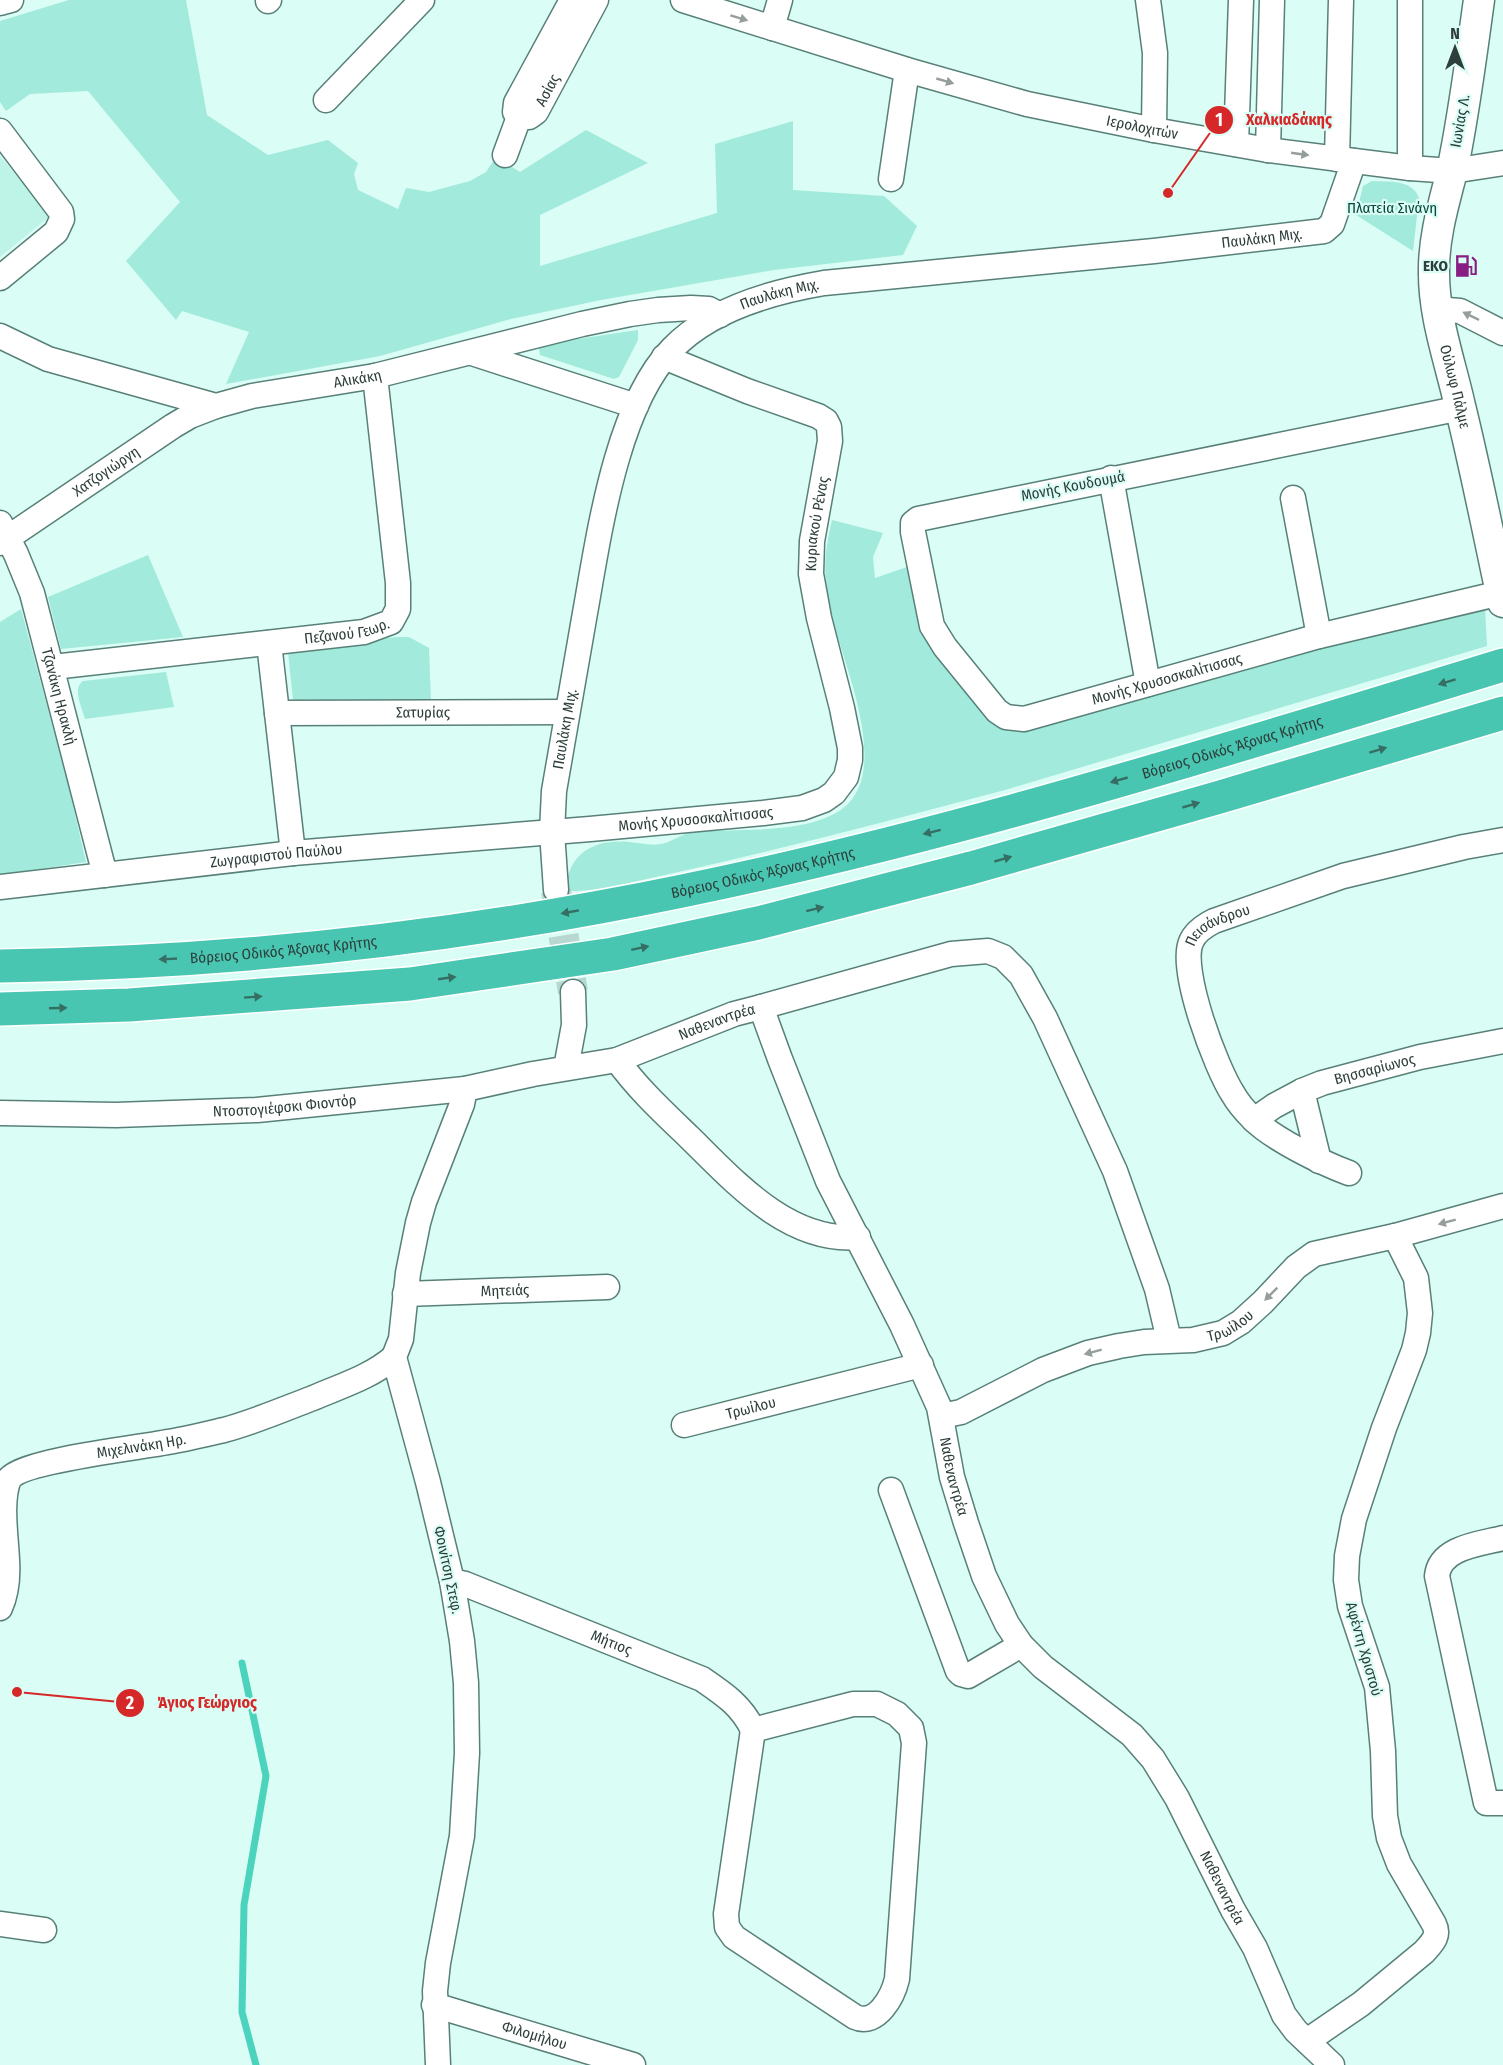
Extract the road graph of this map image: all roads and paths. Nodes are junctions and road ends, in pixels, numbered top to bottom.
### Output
1 (11, 0) edge
2 (572, 0) edge
3 (596, 0) edge
4 (683, 0) edge
5 (780, 0) edge
6 (1148, 0) edge
7 (1241, 0) edge
8 (1272, 0) edge
9 (1341, 0) edge
10 (1410, 0) edge
11 (1479, 0) edge
12 (0, 3) edge
13 (412, 3) edge
14 (772, 28) junction
15 (908, 70) junction
16 (326, 100) dead end
17 (519, 117) junction
18 (1154, 130) junction
19 (0, 131) edge
20 (1236, 144) junction
21 (1268, 150) junction
22 (505, 155) dead end
23 (1345, 160) junction
24 (1503, 163) edge
25 (1410, 168) junction
26 (1452, 171) junction
27 (891, 179) dead end
28 (0, 278) edge
29 (1436, 309) junction
30 (720, 315) junction
31 (1503, 333) edge
32 (0, 336) edge
33 (472, 353) junction
34 (664, 357) junction
35 (375, 376) junction
36 (216, 406) junction
37 (636, 406) junction
38 (1461, 408) junction
39 (1111, 478) junction
40 (1293, 498) dead end
41 (1493, 508) edge
42 (3, 534) edge
43 (1501, 587) edge
44 (1319, 636) junction
45 (269, 643) junction
46 (1503, 664) edge
47 (52, 667) junction
48 (1148, 684) junction
49 (567, 712) junction
50 (1503, 712) edge
51 (277, 713) junction
52 (1014, 720) joint
53 (834, 793) joint
54 (552, 832) junction
55 (1503, 840) edge
56 (293, 853) junction
57 (105, 875) junction
58 (0, 886) edge
59 (556, 890) tunnel mouth
60 (0, 966) edge
61 (573, 992) tunnel mouth
62 (761, 1006) junction
63 (0, 1009) edge
64 (1503, 1041) edge
65 (616, 1060) junction
66 (566, 1068) junction
67 (465, 1089) junction
68 (1302, 1091) junction
69 (0, 1113) edge
70 (1254, 1120) junction
71 (1319, 1161) junction
72 (1348, 1173) dead end
73 (1503, 1206) edge
74 (1395, 1236) junction
75 (858, 1237) junction
76 (607, 1287) dead end
77 (405, 1294) junction
78 (1169, 1340) junction
79 (394, 1357) junction
80 (921, 1365) junction
81 (942, 1416) junction
82 (684, 1425) dead end
83 (891, 1490) dead end
84 (1, 1510) edge
85 (1503, 1538) edge
86 (452, 1581) junction
87 (0, 1608) edge
88 (1022, 1645) junction
89 (753, 1730) junction
90 (1495, 1803) edge
91 (0, 1924) edge
92 (44, 1930) dead end
93 (434, 2005) junction
94 (1307, 2041) junction
95 (438, 2065) edge
96 (633, 2065) edge
97 (1332, 2065) edge

1 - 12 street
2 - 17 street, Ασίας
3 - 17 street, Ασίας
4 -> 14 street, Ιερολοχιτών
5 - 14 street
6 - 18 street
7 - 20 street
8 - 21 street
9 - 23 street, Παυλάκη Μιχ.
10 - 25 street
11 - 26 street, Ιωνίας Λ.
13 - 16 street
14 - 15 street, Ιερολοχιτών
15 -> 18 street, Ιερολοχιτών
15 - 27 street
17 - 22 street
18 - 20 street, Ιερολοχιτών
19 - 28 street
20 - 21 street, Ιερολοχιτών
21 -> 23 street, Ιερολοχιτών
23 - 25 street, Ιερολοχιτών
23 - 30 street, Παυλάκη Μιχ.
24 - 26 street, Ιερολοχιτών
25 - 26 street, Ιερολοχιτών
26 - 29 street, Ούλωφ Πάλμε
31 -> 29 street
29 - 38 street, Ούλωφ Πάλμε
30 - 33 street, Αλικάκη
30 - 34 street, Παυλάκη Μιχ.
32 - 36 street
33 - 35 street, Αλικάκη
33 - 37 street
34 - 37 street, Παυλάκη Μιχ.
34 - 53 street, Κυριακού Ρένας
35 - 36 street, Αλικάκη
35 - 45 street, Πεζανού Γεωρ.
36 - 42 street, Χατζογιώργη
37 - 49 street, Παυλάκη Μιχ.
38 - 39 street, Μονής Κουδουμά
38 - 41 street, Ούλωφ Πάλμε
39 - 48 street
39 - 52 street, Μονής Κουδουμά
40 - 44 street
41 - 43 street, Ούλωφ Πάλμε
42 - 47 street, Τζανάκη Ηρακλή
43 - 44 street, Μονής Χρυσοσκαλίτισσας
44 - 48 street, Μονής Χρυσοσκαλίτισσας
45 - 47 street, Πεζανού Γεωρ.
45 - 51 street
46 -> 60 highway, Βόρειος Οδικός Άξονας Κρήτης
47 - 57 street, Τζανάκη Ηρακλή
48 - 52 street, Μονής Χρυσοσκαλίτισσας
49 - 51 street, Σατυρίας
49 - 54 street, Παυλάκη Μιχ.
63 -> 50 highway
51 - 56 street
53 - 54 street, Μονής Χρυσοσκαλίτισσας
54 - 56 street, Ζωγραφιστού Παύλου
54 - 59 street, Παυλάκη Μιχ.
55 - 70 street, Πεισάνδρου
56 - 57 street, Ζωγραφιστού Παύλου
57 - 58 street, Ζωγραφιστού Παύλου
61 - 66 street
62 - 65 street, Ναθεναντρέα
62 - 75 street, Ναθεναντρέα
62 - 78 street
64 - 68 street, Βησσαρίωνος
65 - 66 street, Ναθεναντρέα
65 - 75 street
66 - 67 street, Ντοστογιέφσκι Φιοντόρ
67 - 69 street, Ντοστογιέφσκι Φιοντόρ
67 - 77 street
68 - 70 street, Βησσαρίωνος
68 - 71 street
70 - 71 street, Πεισάνδρου
71 - 72 street, Πεισάνδρου
73 -> 74 street, Τρωίλου
74 -> 78 street, Τρωίλου
74 - 94 street, Αφέντη Χριστού
75 - 80 street, Ναθεναντρέα
76 - 77 street, Μητειάς
77 - 79 street
78 -> 81 street, Τρωίλου
79 - 84 street, Μιχελινάκη Ηρ.
79 - 86 street, Φοινίτση Στεφ.
80 - 81 street, Ναθεναντρέα
80 - 82 street, Τρωίλου
81 - 88 street, Ναθεναντρέα
83 - 88 street
84 - 87 street, Μιχελινάκη Ηρ.
85 - 90 street
86 - 89 street, Μήτιος
86 - 93 street, Φοινίτση Στεφ.
88 - 94 street, Ναθεναντρέα
89 - 89 street
91 - 92 street
93 - 95 street, Φοινίτση Στεφ.
93 - 96 street, Φιλομήλου
94 - 97 street, Ναθεναντρέα

